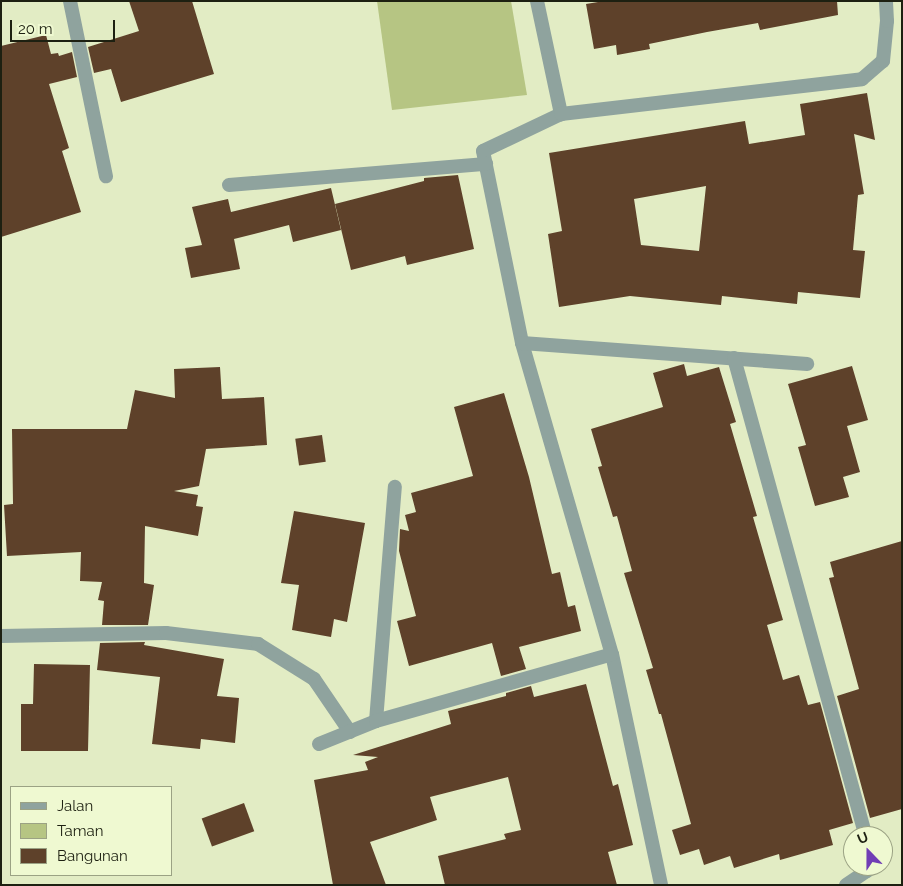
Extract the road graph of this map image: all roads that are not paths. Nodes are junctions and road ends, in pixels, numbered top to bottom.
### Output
1 (70, 1) edge
2 (537, 1) edge
3 (886, 1) edge
4 (560, 114) junction
5 (486, 164) junction
6 (106, 176) dead end
7 (229, 185) dead end
8 (522, 343) junction
9 (734, 358) junction
10 (807, 364) dead end
11 (395, 487) dead end
12 (1, 636) edge
13 (612, 654) junction
14 (376, 721) junction
15 (350, 732) junction
16 (319, 744) dead end
17 (863, 826) edge
18 (860, 876) edge
19 (661, 885) edge
20 (846, 885) edge

1 - 6 street
2 - 4 street
3 - 4 street
4 - 5 street
5 - 7 street
5 - 8 street
8 - 9 street
8 - 13 street
9 - 10 street
9 - 17 street
11 - 14 street
12 - 15 street
13 - 14 street
13 - 19 street
14 - 15 street
15 - 16 street
18 - 20 street

